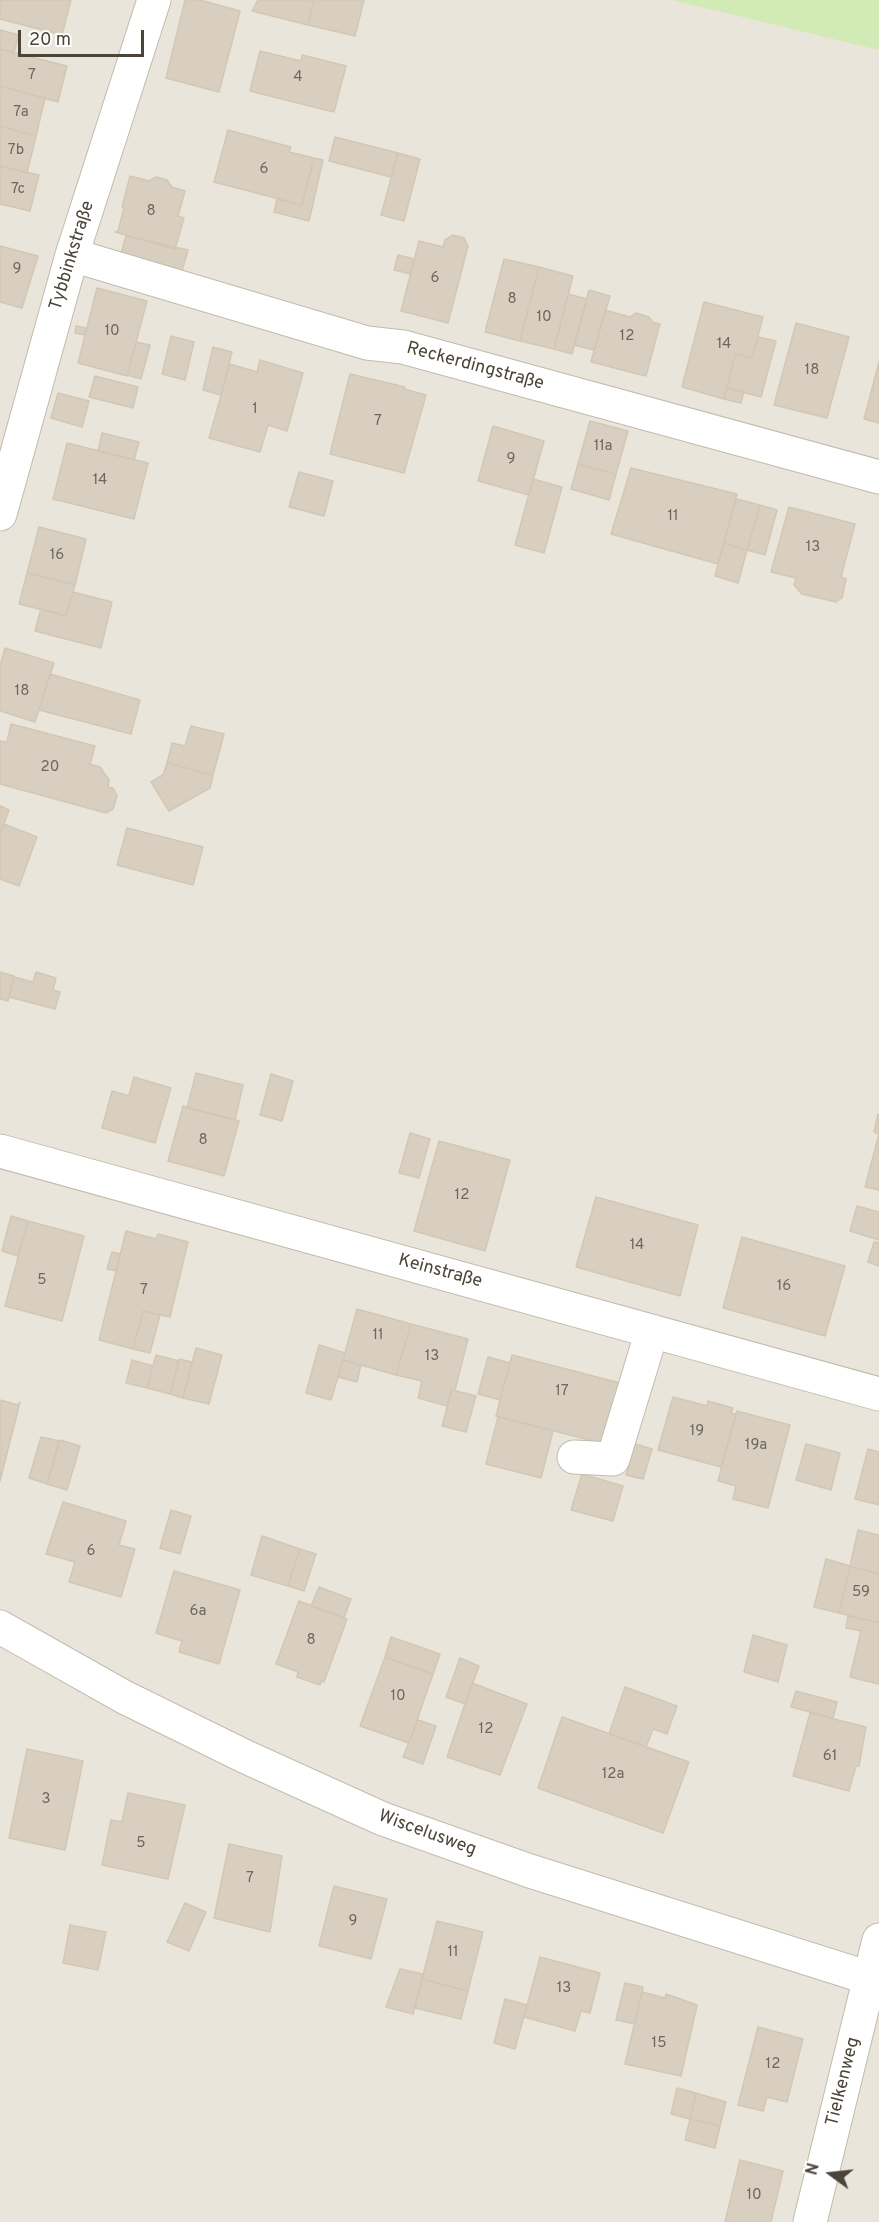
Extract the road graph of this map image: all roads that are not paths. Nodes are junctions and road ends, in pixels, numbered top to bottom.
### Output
1 (154, 0) edge
2 (72, 255) junction
3 (879, 477) edge
4 (0, 514) edge
5 (0, 1151) edge
6 (652, 1331) junction
7 (879, 1394) edge
8 (574, 1457) dead end
9 (0, 1627) edge
10 (879, 1940) edge
11 (874, 1979) edge
12 (810, 2222) edge

1 - 2 street, Tybbinkstraße
2 - 3 street, Reckerdingstraße
2 - 4 street, Tybbinkstraße
5 - 6 street, Keinstraße
6 - 7 street, Keinstraße
6 - 8 street
9 - 11 street, Wiscelusweg
10 - 11 street, Tielkenweg
11 - 12 street, Tielkenweg

